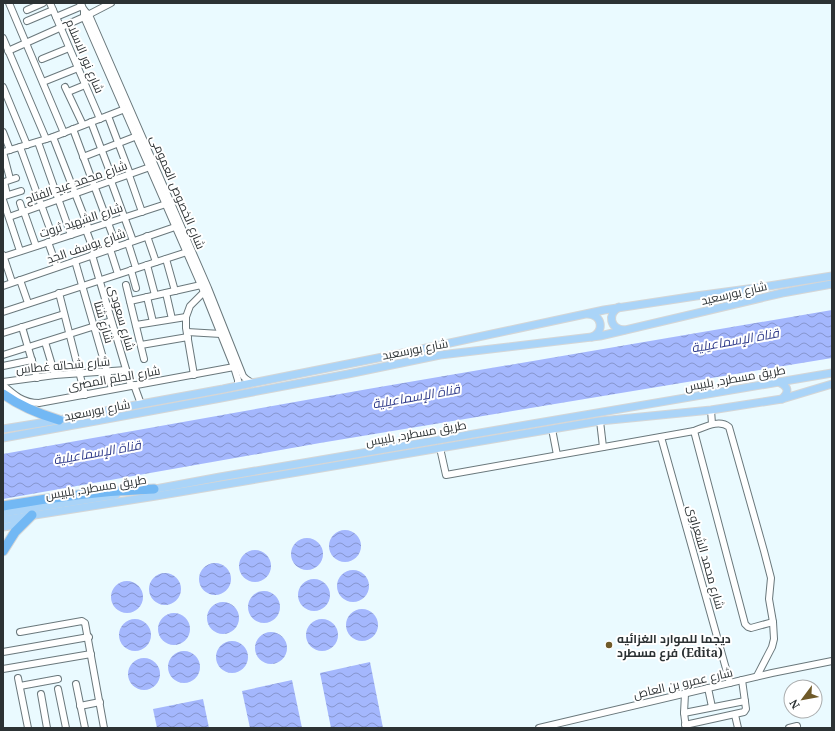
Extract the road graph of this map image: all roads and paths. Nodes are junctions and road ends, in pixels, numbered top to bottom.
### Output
1 (9, 3) edge
2 (43, 3) edge
3 (50, 3) edge
4 (111, 3) edge
5 (104, 5) edge
6 (82, 6) edge
7 (27, 10) dead end
8 (52, 10) junction
9 (87, 16) junction
10 (56, 17) junction
11 (27, 20) dead end
12 (60, 28) junction
13 (3, 38) edge
14 (26, 43) junction
15 (69, 48) junction
16 (8, 51) junction
17 (42, 59) dead end
18 (78, 68) junction
19 (43, 82) junction
20 (85, 85) junction
21 (3, 86) edge
22 (125, 109) junction
23 (108, 116) junction
24 (100, 119) junction
25 (90, 122) junction
26 (83, 125) junction
27 (73, 129) junction
28 (3, 132) edge
29 (64, 132) junction
30 (137, 136) junction
31 (53, 137) junction
32 (46, 139) junction
33 (38, 142) junction
34 (118, 144) junction
35 (27, 145) junction
36 (20, 147) junction
37 (10, 150) junction
38 (101, 150) junction
39 (3, 152) edge
40 (84, 157) junction
41 (150, 167) junction
42 (130, 174) junction
43 (112, 181) junction
44 (95, 187) junction
45 (21, 191) dead end
46 (76, 193) junction
47 (59, 200) junction
48 (4, 201) edge
49 (20, 203) dead end
50 (166, 204) junction
51 (41, 206) junction
52 (24, 212) junction
53 (142, 212) junction
54 (9, 217) junction
55 (125, 217) junction
56 (108, 223) junction
57 (175, 227) junction
58 (88, 229) junction
59 (71, 235) junction
60 (147, 236) junction
61 (51, 241) junction
62 (130, 242) junction
63 (36, 246) junction
64 (117, 247) junction
65 (110, 249) junction
66 (20, 251) junction
67 (187, 252) junction
68 (93, 255) junction
69 (3, 256) edge
70 (166, 259) junction
71 (74, 261) junction
72 (156, 262) junction
73 (147, 265) junction
74 (57, 267) junction
75 (134, 269) junction
76 (118, 274) junction
77 (832, 276) edge
78 (20, 280) junction
79 (99, 280) junction
80 (12, 282) junction
81 (201, 284) junction
82 (832, 284) edge
83 (126, 285) dead end
84 (3, 286) edge
85 (82, 286) junction
86 (136, 288) dead end
87 (176, 290) junction
88 (206, 290) junction
89 (59, 293) junction
90 (166, 293) junction
91 (155, 295) junction
92 (148, 297) junction
93 (130, 301) junction
94 (28, 303) junction
95 (620, 307) junction
96 (3, 312) edge
97 (64, 314) junction
98 (588, 314) junction
99 (186, 317) junction
100 (172, 319) junction
101 (111, 321) junction
102 (154, 322) junction
103 (136, 325) junction
104 (94, 326) junction
105 (22, 327) junction
106 (624, 330) junction
107 (3, 333) edge
108 (69, 334) junction
109 (221, 334) junction
110 (187, 335) junction
111 (592, 337) junction
112 (45, 342) junction
113 (141, 345) junction
114 (28, 347) junction
115 (3, 355) edge
116 (144, 359) dead end
117 (32, 360) junction
118 (3, 366) edge
119 (234, 367) junction
120 (126, 370) junction
121 (107, 371) junction
122 (79, 373) junction
123 (832, 373) edge
124 (55, 375) junction
125 (194, 375) junction
126 (37, 378) junction
127 (3, 382) edge
128 (252, 382) junction
129 (779, 382) junction
130 (832, 384) edge
131 (3, 385) edge
132 (132, 386) junction
133 (238, 386) junction
134 (112, 390) junction
135 (3, 394) edge
136 (84, 395) junction
137 (782, 399) junction
138 (141, 404) junction
139 (711, 410) junction
140 (59, 420) junction
141 (600, 420) junction
142 (712, 424) junction
143 (3, 429) edge
144 (552, 429) junction
145 (694, 431) junction
146 (661, 437) junction
147 (3, 438) edge
148 (603, 444) junction
149 (440, 448) junction
150 (556, 452) junction
151 (154, 489) junction
152 (3, 506) edge
153 (3, 514) edge
154 (28, 516) junction
155 (3, 520) edge
156 (3, 528) edge
157 (3, 551) edge
158 (773, 622) junction
159 (20, 632) dead end
160 (89, 637) junction
161 (3, 652) edge
162 (91, 654) junction
163 (832, 661) edge
164 (3, 669) edge
165 (757, 676) junction
166 (18, 678) dead end
167 (58, 679) dead end
168 (742, 680) junction
169 (730, 683) junction
170 (76, 684) dead end
171 (20, 686) junction
172 (708, 688) junction
173 (58, 689) dead end
174 (41, 694) dead end
175 (685, 694) junction
176 (745, 701) junction
177 (100, 702) junction
178 (80, 706) junction
179 (712, 707) junction
180 (684, 712) junction
181 (735, 715) junction
182 (565, 725) edge
183 (686, 726) edge
184 (797, 726) dead end
185 (28, 728) edge
186 (47, 728) edge
187 (66, 728) edge
188 (85, 728) edge
189 (104, 728) edge
190 (539, 728) edge
191 (738, 728) edge
192 (790, 728) edge

1 - 14 street
2 - 7 street
3 - 8 street, شارع نور الاسلام
4 - 5 street
5 - 9 street
6 - 9 street, شارع الخصوص العمومى
6 - 10 street
8 - 10 street, شارع نور الاسلام
8 - 11 street
9 - 12 street
9 - 22 street, شارع الخصوص العمومى
9 - 88 street, شارع الخصوص العمومى
10 - 12 street, شارع نور الاسلام
12 - 14 street
12 - 15 street, شارع نور الاسلام
13 - 16 street
14 - 16 street
14 - 19 street
15 - 17 street
15 - 18 street, شارع نور الاسلام
16 - 32 street
18 - 19 street
18 - 20 street, شارع نور الاسلام
19 - 29 street
20 - 24 street, شارع نور الاسلام
20 - 26 street
21 - 35 street
22 - 23 street
22 - 30 street, شارع الخصوص العمومى
23 - 24 street
23 - 34 street
24 - 25 street
25 - 26 street
25 - 38 street
26 - 27 street
27 - 29 street
27 - 40 street
28 - 37 street
29 - 31 street
30 - 34 street
30 - 41 street, شارع الخصوص العمومى
31 - 32 street
31 - 46 street, شارع سعودى
32 - 33 street
33 - 35 street
33 - 47 street
34 - 38 street
34 - 42 street
35 - 36 street
36 - 37 street
36 - 51 street
37 - 39 street
38 - 40 street
38 - 43 street
39 - 48 street
40 - 44 street
41 - 42 street, شارع محمد عبد الفتاح
41 - 50 street, شارع الخصوص العمومى
42 - 43 street, شارع محمد عبد الفتاح
42 - 53 street
43 - 44 street, شارع محمد عبد الفتاح
43 - 55 street
44 - 46 street, شارع محمد عبد الفتاح
44 - 56 street
45 - 48 street
46 - 47 street, شارع محمد عبد الفتاح
46 - 58 street, شارع سعودى
47 - 51 street, شارع محمد عبد الفتاح
47 - 59 street
48 - 54 street
49 - 52 street
50 - 53 street, شارع الشهيد ثروت
50 - 57 street, شارع الخصوص العمومى
51 - 52 street, شارع محمد عبد الفتاح
51 - 61 street
52 - 54 street, شارع محمد عبد الفتاح
52 - 63 street
53 - 55 street, شارع الشهيد ثروت
54 - 66 street
55 - 56 street, شارع الشهيد ثروت
55 - 62 street
56 - 58 street, شارع الشهيد ثروت
56 - 64 street
57 - 60 street, شارع يوسف الجد
57 - 67 street, شارع الخصوص العمومى
58 - 59 street, شارع الشهيد ثروت
58 - 68 street, شارع سعودى
59 - 61 street, شارع الشهيد ثروت
60 - 62 street, شارع يوسف الجد
60 - 72 street
61 - 63 street, شارع الشهيد ثروت
61 - 74 street
62 - 64 street, شارع يوسف الجد
62 - 75 street
63 - 66 street, شارع الشهيد ثروت
64 - 65 street, شارع يوسف الجد
65 - 68 street, شارع يوسف الجد
65 - 76 street
66 - 69 street, شارع الشهيد ثروت
67 - 70 street
67 - 81 street, شارع الخصوص العمومى
68 - 71 street, شارع يوسف الجد
68 - 79 street, شارع سعودى
69 - 80 street
70 - 72 street
70 - 87 street
71 - 74 street, شارع يوسف الجد
71 - 85 street, شارع شتا
72 - 73 street
73 - 75 street
73 - 91 street
74 - 78 street, شارع يوسف الجد
75 - 76 street
75 - 86 street
76 - 79 street
77 - 95 main road, شارع بورسعيد
78 - 80 street, شارع يوسف الجد
78 - 94 street
79 - 85 street
79 - 101 street, شارع سعودى
80 - 84 street, شارع يوسف الجد
81 - 87 street
81 - 88 street, شارع الخصوص العمومى
82 - 106 main road, شارع بورسعيد
83 - 93 street
85 - 89 street
85 - 104 street, شارع شتا
87 - 90 street
88 - 99 street
88 - 109 street, شارع الخصوص العمومى
88 - 128 street, شارع الخصوص العمومى
89 - 94 street
89 - 97 street
90 - 91 street
90 - 100 street
91 - 92 street
92 - 93 street
92 - 102 street
93 - 103 street
94 - 96 street
95 - 98 main road, شارع بورسعيد
95 - 106 main road
97 - 105 street
97 - 108 street
98 - 111 main road
98 - 128 main road, شارع بورسعيد
99 - 100 street
99 - 110 street
100 - 102 street
101 - 104 street
101 - 120 street, شارع سعودى
102 - 103 street
103 - 113 street
104 - 108 street
104 - 121 street, شارع شتا
105 - 107 street
105 - 114 street
106 - 111 main road, شارع بورسعيد
108 - 112 street
108 - 122 street
109 - 110 street
109 - 119 street, شارع الخصوص العمومى
110 - 113 street
110 - 125 street
111 - 147 main road, شارع بورسعيد
112 - 114 street
112 - 124 street
113 - 116 street
114 - 115 street
114 - 117 street
117 - 118 street
117 - 126 street
119 - 125 street, شارع الحلم المصرى
119 - 133 street, شارع الخصوص العمومى
120 - 121 street, شارع شحاته غطاس
120 - 132 street, شارع سعودى
121 - 122 street, شارع شحاته غطاس
121 - 134 street, شارع شتا
122 - 124 street, شارع شحاته غطاس
122 - 136 street
123 - 129 main road, طريق مسطرد, بلبيس
124 - 126 street, شارع شحاته غطاس
125 - 132 street, شارع الحلم المصرى
126 - 127 street, شارع شحاته غطاس
128 - 133 main road, شارع بورسعيد
129 - 137 main road
129 - 151 main road, طريق مسطرد, بلبيس
130 - 137 main road, طريق مسطرد, بلبيس
131 - 136 street, شارع الحلم المصرى
132 - 134 street, شارع الحلم المصرى
132 - 138 street, شارع سعودى
133 - 138 main road, شارع بورسعيد
134 - 136 street, شارع الحلم المصرى
135 - 140 highway
137 - 139 main road, طريق مسطرد, بلبيس
138 - 140 main road, شارع بورسعيد
139 - 141 main road, طريق مسطرد, بلبيس
139 - 142 street
140 - 143 main road, شارع بورسعيد
141 - 144 main road, طريق مسطرد, بلبيس
141 - 148 street
142 - 145 street
142 - 158 street
144 - 149 main road, طريق مسطرد, بلبيس
144 - 150 street
145 - 146 street
145 - 158 street
146 - 148 street
146 - 169 street, شارع محمد الشعراوى
148 - 150 street
149 - 150 street
149 - 154 main road, طريق مسطرد, بلبيس
151 - 152 highway
151 - 153 main road, طريق مسطرد, بلبيس
154 - 155 main road, طريق مسطرد, بلبيس
154 - 156 main road
154 - 157 highway
158 - 165 street
159 - 160 street
160 - 161 street
160 - 162 street
162 - 164 street
162 - 177 street
163 - 165 street, شارع عمرو بن العاص
165 - 168 street, شارع عمرو بن العاص
166 - 171 street
167 - 171 street
168 - 169 street, شارع عمرو بن العاص
168 - 176 street
169 - 172 street, شارع عمرو بن العاص
170 - 178 street
171 - 185 street
172 - 175 street, شارع عمرو بن العاص
172 - 179 street
173 - 187 street
174 - 186 street
175 - 180 street
175 - 182 street, شارع عمرو بن العاص
176 - 179 street
176 - 181 street
177 - 178 street
177 - 189 street
178 - 188 street
179 - 180 street
180 - 183 street
181 - 183 street
181 - 191 street
182 - 190 street, شارع عمرو بن العاص
184 - 192 street

